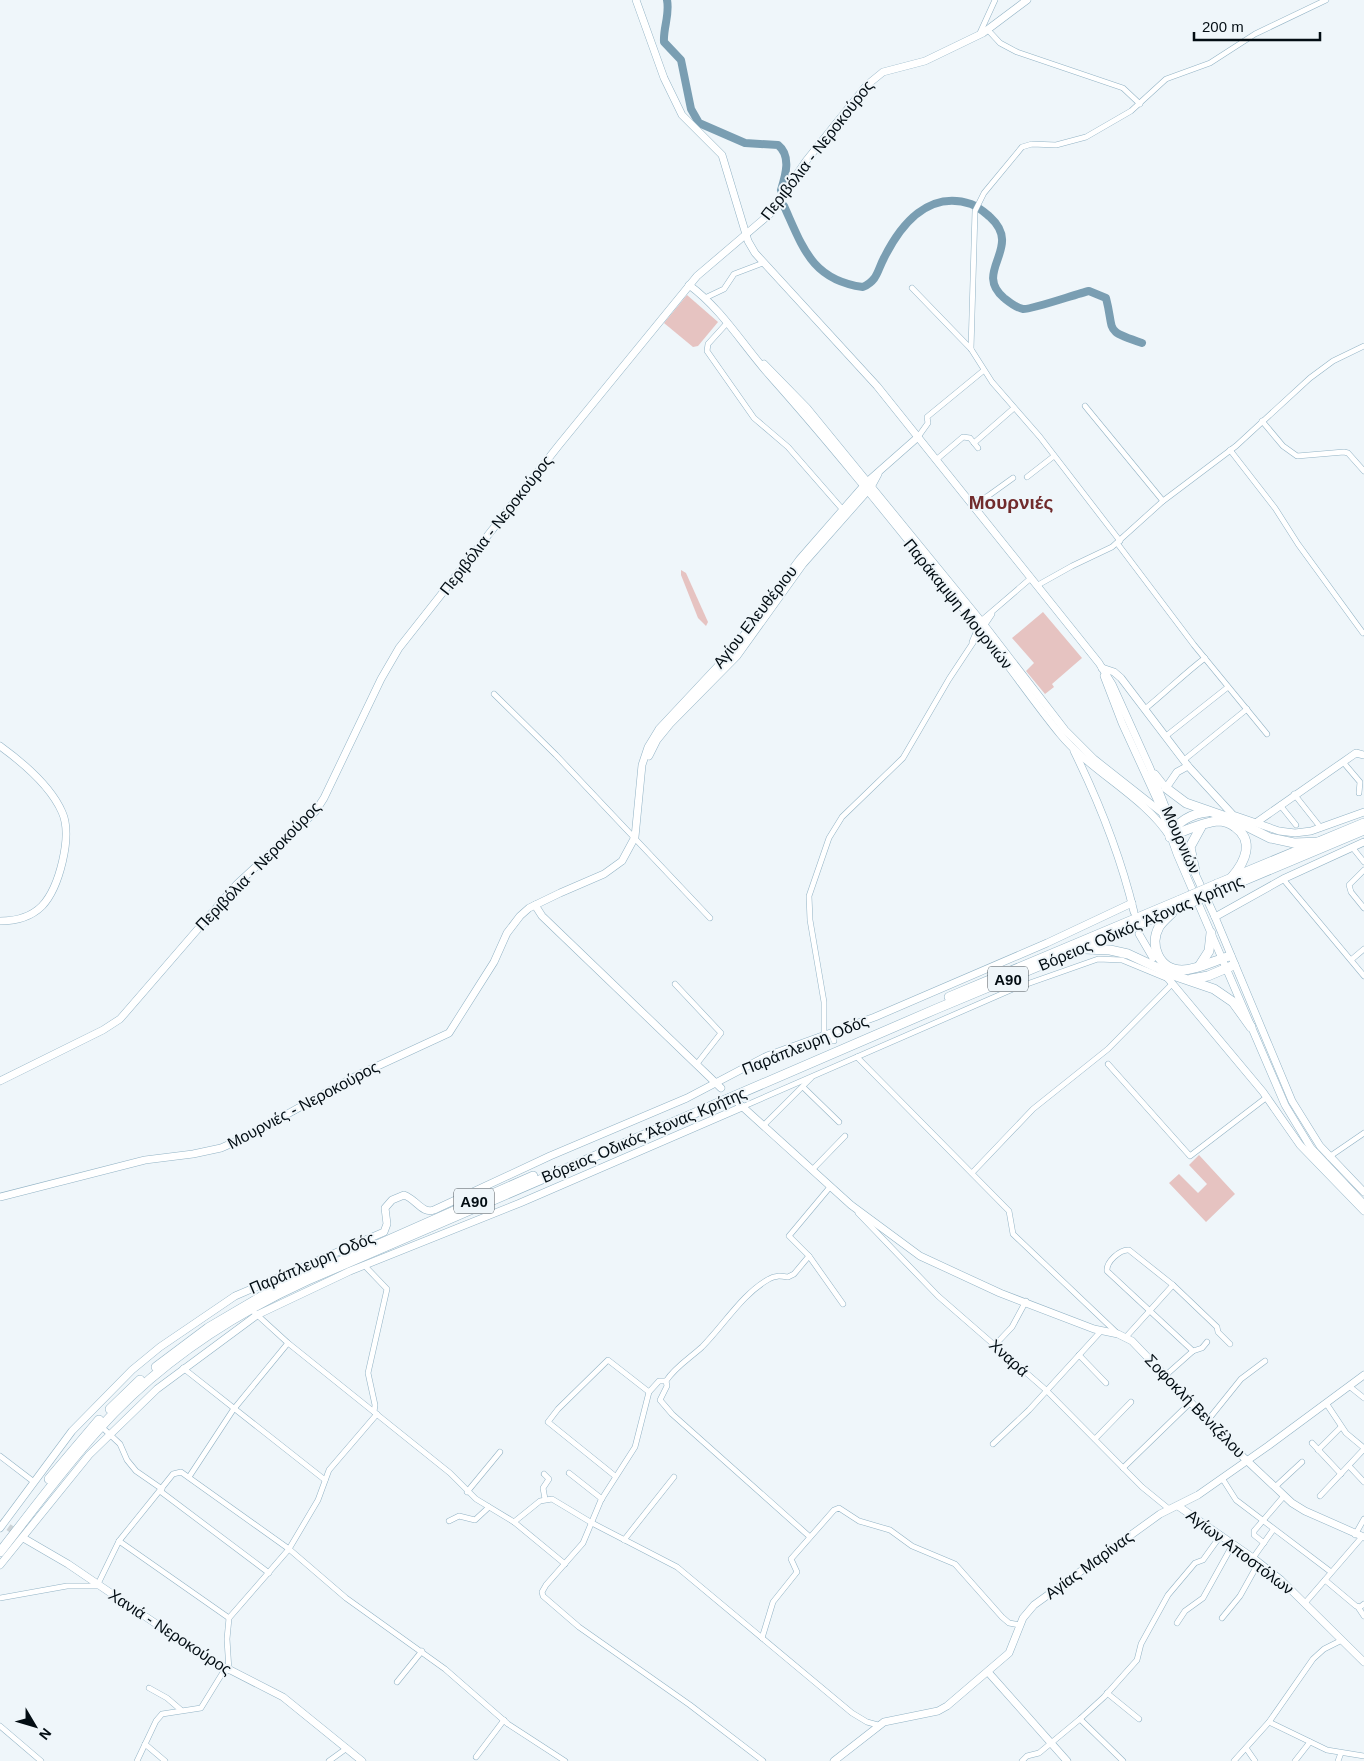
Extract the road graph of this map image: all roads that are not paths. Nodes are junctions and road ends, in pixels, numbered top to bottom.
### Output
1 (636, 0) edge
2 (996, 0) edge
3 (1027, 0) edge
4 (1326, 0) edge
5 (988, 30) junction
6 (979, 35) junction
7 (1140, 104) junction
8 (747, 234) junction
9 (764, 263) junction
10 (689, 285) junction
11 (912, 288) dead end
12 (705, 298) junction
13 (727, 323) junction
14 (1364, 346) edge
15 (971, 349) junction
16 (983, 371) junction
17 (1085, 406) dead end
18 (1014, 408) junction
19 (1262, 422) junction
20 (918, 437) junction
21 (974, 443) junction
22 (978, 448) dead end
23 (1230, 450) junction
24 (1054, 456) junction
25 (936, 460) junction
26 (1364, 471) edge
27 (1013, 478) dead end
28 (1027, 478) dead end
29 (870, 484) junction
30 (875, 497) junction
31 (859, 499) junction
32 (1163, 500) junction
33 (971, 503) junction
34 (843, 510) junction
35 (1118, 542) junction
36 (1031, 578) junction
37 (1038, 585) junction
38 (982, 626) junction
39 (1362, 633) dead end
40 (1205, 658) junction
41 (1102, 668) junction
42 (1228, 687) junction
43 (494, 694) dead end
44 (1145, 709) junction
45 (1246, 709) junction
46 (1266, 734) dead end
47 (1166, 736) junction
48 (0, 746) edge
49 (1072, 747) junction
50 (1364, 755) edge
51 (1092, 762) junction
52 (1342, 762) junction
53 (1186, 763) junction
54 (1150, 768) junction
55 (1083, 772) junction
56 (640, 782) junction
57 (1166, 788) junction
58 (1359, 793) dead end
59 (1294, 794) junction
60 (1280, 805) junction
61 (1211, 812) junction
62 (1364, 812) edge
63 (1167, 817) junction
64 (1183, 820) junction
65 (1257, 822) junction
66 (1364, 823) edge
67 (1296, 825) dead end
68 (1201, 827) junction
69 (1321, 828) junction
70 (1364, 830) edge
71 (1173, 833) junction
72 (635, 837) junction
73 (1320, 842) junction
74 (1364, 842) edge
75 (1352, 847) junction
76 (1364, 862) edge
77 (1364, 870) edge
78 (1195, 871) junction
79 (1230, 879) junction
80 (1283, 879) junction
81 (1218, 888) junction
82 (1132, 903) junction
83 (1182, 903) junction
84 (535, 905) junction
85 (1364, 908) edge
86 (1175, 909) junction
87 (1134, 912) dead end
88 (1215, 917) junction
89 (710, 918) dead end
90 (0, 921) edge
91 (1211, 933) junction
92 (1139, 934) dead end
93 (1080, 949) junction
94 (1364, 949) edge
95 (1153, 958) dead end
96 (1351, 960) junction
97 (1228, 962) junction
98 (1198, 967) junction
99 (1364, 976) edge
100 (1183, 978) junction
101 (1169, 980) junction
102 (675, 984) dead end
103 (1250, 1027) junction
104 (830, 1037) junction
105 (842, 1056) dead end
106 (857, 1057) junction
107 (845, 1062) junction
108 (1108, 1064) dead end
109 (696, 1065) junction
110 (813, 1076) junction
111 (0, 1081) edge
112 (1276, 1085) junction
113 (718, 1086) junction
114 (803, 1087) junction
115 (1266, 1096) junction
116 (735, 1100) dead end
117 (742, 1107) junction
118 (840, 1122) dead end
119 (763, 1126) junction
120 (1364, 1133) edge
121 (845, 1136) dead end
122 (1329, 1156) junction
123 (812, 1170) junction
124 (972, 1173) junction
125 (830, 1186) junction
126 (1364, 1192) edge
127 (0, 1198) edge
128 (1364, 1204) edge
129 (851, 1205) junction
130 (1364, 1211) edge
131 (425, 1216) dead end
132 (435, 1218) junction
133 (390, 1231) dead end
134 (385, 1240) junction
135 (809, 1256) junction
136 (364, 1265) junction
137 (1172, 1285) junction
138 (1014, 1298) joint
139 (1026, 1301) junction
140 (844, 1304) dead end
141 (1150, 1310) junction
142 (256, 1314) junction
143 (1101, 1331) junction
144 (1118, 1334) junction
145 (1126, 1337) junction
146 (1207, 1342) dead end
147 (288, 1343) junction
148 (1230, 1344) dead end
149 (995, 1345) junction
150 (1193, 1351) junction
151 (1078, 1355) junction
152 (1265, 1361) dead end
153 (182, 1368) junction
154 (1166, 1375) junction
155 (1364, 1375) edge
156 (666, 1381) junction
157 (1106, 1382) dead end
158 (1349, 1386) junction
159 (1046, 1390) junction
160 (648, 1392) junction
161 (1364, 1398) edge
162 (1131, 1402) dead end
163 (1191, 1402) junction
164 (1326, 1403) junction
165 (234, 1410) junction
166 (376, 1413) junction
167 (1208, 1420) junction
168 (1341, 1427) junction
169 (108, 1432) junction
170 (1095, 1439) junction
171 (1312, 1443) dead end
172 (993, 1444) dead end
173 (1364, 1449) edge
174 (1318, 1450) junction
175 (500, 1452) dead end
176 (0, 1456) edge
177 (1247, 1460) junction
178 (1302, 1462) dead end
179 (1349, 1466) junction
180 (1123, 1468) junction
181 (544, 1474) dead end
182 (570, 1474) dead end
183 (1341, 1474) junction
184 (615, 1476) junction
185 (189, 1477) junction
186 (674, 1477) dead end
187 (1222, 1478) junction
188 (325, 1480) junction
189 (34, 1482) junction
190 (1364, 1482) edge
191 (1275, 1487) junction
192 (161, 1490) junction
193 (467, 1492) junction
194 (1284, 1496) junction
195 (1320, 1496) dead end
196 (544, 1499) junction
197 (602, 1499) junction
198 (489, 1506) junction
199 (1178, 1506) junction
200 (1169, 1509) junction
201 (1364, 1519) edge
202 (1263, 1520) junction
203 (449, 1521) dead end
204 (514, 1522) junction
205 (592, 1523) junction
206 (0, 1528) edge
207 (1273, 1530) junction
208 (1221, 1536) junction
209 (1360, 1536) edge
210 (810, 1537) junction
211 (25, 1539) tunnel mouth
212 (624, 1540) junction
213 (119, 1541) junction
214 (0, 1542) edge
215 (1264, 1543) junction
216 (1233, 1544) junction
217 (288, 1549) junction
218 (0, 1552) edge
219 (1256, 1560) junction
220 (565, 1564) junction
221 (0, 1565) edge
222 (1331, 1572) junction
223 (269, 1573) junction
224 (1325, 1580) junction
225 (97, 1586) junction
226 (0, 1598) edge
227 (1306, 1603) junction
228 (1364, 1604) edge
229 (1358, 1607) junction
230 (1364, 1616) edge
231 (229, 1618) junction
232 (1222, 1618) dead end
233 (1177, 1623) dead end
234 (1020, 1625) junction
235 (762, 1638) junction
236 (1342, 1640) junction
237 (422, 1651) junction
238 (1364, 1662) edge
239 (227, 1670) junction
240 (988, 1672) junction
241 (397, 1682) dead end
242 (149, 1688) dead end
243 (1107, 1694) junction
244 (181, 1710) junction
245 (1080, 1719) junction
246 (1139, 1719) dead end
247 (504, 1720) junction
248 (1269, 1722) junction
249 (878, 1725) junction
250 (0, 1726) edge
251 (1310, 1742) junction
252 (1051, 1743) junction
253 (145, 1744) junction
254 (347, 1748) junction
255 (1246, 1748) junction
256 (1341, 1753) junction
257 (1364, 1756) edge
258 (476, 1757) dead end
259 (41, 1761) edge
260 (137, 1761) edge
261 (166, 1761) edge
262 (329, 1761) edge
263 (362, 1761) edge
264 (565, 1761) edge
265 (763, 1761) edge
266 (834, 1761) edge
267 (1022, 1761) edge
268 (1067, 1761) edge
269 (1123, 1761) edge
270 (1234, 1761) edge
271 (1255, 1761) edge
272 (1295, 1761) edge
273 (1338, 1761) edge

1 - 8 main road
2 - 6 street
3 - 5 main road, Περιβόλια - Νεροκούρος
4 - 7 street
5 - 6 main road, Περιβόλια - Νεροκούρος
5 - 7 street
6 - 8 main road, Περιβόλια - Νεροκούρος
7 - 15 street
8 - 9 main road
8 - 10 main road, Περιβόλια - Νεροκούρος
9 - 12 street
9 - 20 main road
10 - 12 main road, Παράκαμψη Μουρνιών
10 - 111 main road, Περιβόλια - Νεροκούρος
11 - 15 street
12 - 13 main road, Παράκαμψη Μουρνιών
13 - 29 main road, Παράκαμψη Μουρνιών
13 - 34 street
14 - 19 street
15 - 16 street
16 - 18 street
16 - 20 street
17 - 32 street
18 - 21 street
18 - 24 street
19 - 23 street
19 - 26 street
20 - 25 main road
20 - 29 main road
21 - 22 street
21 - 25 street
23 - 32 street
23 - 39 street
24 - 28 street
24 - 35 street
25 - 33 main road
27 - 33 street
29 - 30 main road, Παράκαμψη Μουρνιών
29 - 30 main road
29 - 31 main road, Αγίου Ελευθέριου
29 - 34 main road, Αγίου Ελευθέριου
30 - 31 main road
30 - 38 main road, Παράκαμψη Μουρνιών
31 - 56 main road, Αγίου Ελευθέριου
32 - 35 street
33 - 36 main road
34 - 56 main road, Αγίου Ελευθέριου
35 - 37 street
35 - 40 street
36 - 37 main road
36 - 38 street
37 - 41 main road
38 - 49 main road, Παράκαμψη Μουρνιών
38 - 51 main road, Παράκαμψη Μουρνιών
38 - 104 street
40 - 42 street
40 - 44 street
41 - 44 main road
41 - 54 main road, Μουρνιών
41 - 63 main road, Μουρνιών
42 - 45 street
42 - 47 street
43 - 72 street
44 - 47 main road
45 - 46 street
45 - 53 street
47 - 53 main road
48 - 90 main road
49 - 51 main road, Παράκαμψη Μουρνιών
49 - 55 main road
50 - 52 main road
51 - 55 main road
51 - 63 main road, Παράκαμψη Μουρνιών
51 - 71 main road, Παράκαμψη Μουρνιών
52 - 58 street
52 - 59 main road
53 - 57 main road
53 - 65 main road
54 - 57 main road
54 - 63 main road, Μουρνιών
55 - 82 main road
56 - 72 main road, Αγίου Ελευθέριου
57 - 61 highway
59 - 60 main road
59 - 69 street
60 - 65 main road
60 - 67 street
61 - 64 highway
61 - 73 highway
62 - 69 main road
63 - 64 highway
63 - 71 main road, Μουρνιών
64 - 71 highway
65 - 69 main road
66 - 73 highway, Βόρειος Οδικός Άξονας Κρήτης / Α90
68 - 71 highway
68 - 78 highway
68 - 79 highway
70 - 81 highway, Βόρειος Οδικός Άξονας Κρήτης / Α90
71 - 78 main road, Μουρνιών
71 - 91 main road
72 - 84 main road, Αγίου Ελευθέριου
72 - 89 street
73 - 79 highway, Βόρειος Οδικός Άξονας Κρήτης / Α90
74 - 75 main road
75 - 76 street
75 - 80 main road
77 - 85 street
78 - 88 main road, Μουρνιών
79 - 81 highway, Βόρειος Οδικός Άξονας Κρήτης / Α90
80 - 88 main road
80 - 96 street
81 - 83 highway, Βόρειος Οδικός Άξονας Κρήτης / Α90, bridge
82 - 87 main road
82 - 104 main road, Παράπλευρη Οδός
83 - 86 highway, Βόρειος Οδικός Άξονας Κρήτης / Α90
83 - 132 highway, Βόρειος Οδικός Άξονας Κρήτης / Α90
84 - 109 main road
84 - 127 main road, Μουρνιές - Νεροκούρος
86 - 93 highway, Βόρειος Οδικός Άξονας Κρήτης / Α90
86 - 98 highway
88 - 97 main road, Μουρνιών
91 - 97 main road
91 - 98 highway
92 - 95 main road
93 - 100 highway
93 - 218 highway, Βόρειος Οδικός Άξονας Κρήτης / Α90
94 - 96 street
96 - 99 street
97 - 98 highway
97 - 100 highway
97 - 103 main road
97 - 122 main road, Μουρνιών
100 - 103 highway
101 - 106 street
101 - 115 main road
101 - 124 street
102 - 109 street
103 - 112 main road
104 - 113 main road, Παράπλευρη Οδός
105 - 107 street
106 - 107 street
106 - 124 street
107 - 110 street
108 - 115 street
109 - 113 main road
110 - 114 street
110 - 117 street
112 - 115 main road
112 - 128 main road
113 - 189 main road, Παράπλευρη Οδός
114 - 118 street
114 - 119 street
115 - 130 main road
116 - 117 main road, Χναρά
117 - 119 main road, Χναρά
117 - 136 main road, Παράπλευρη Οδός
119 - 123 main road, Χναρά
120 - 122 street
121 - 123 street
122 - 126 main road, Μουρνιών
123 - 125 main road, Χναρά
124 - 144 street
125 - 129 main road, Χναρά
125 - 135 street
129 - 138 main road, Χναρά
129 - 149 street, Χναρά
131 - 132 highway
132 - 134 highway, Βόρειος Οδικός Άξονας Κρήτης / Α90
133 - 134 highway
134 - 214 highway, Βόρειος Οδικός Άξονας Κρήτης / Α90
135 - 140 street
135 - 156 street
136 - 142 main road, Παράπλευρη Οδός
136 - 166 street
137 - 141 street
137 - 141 street
137 - 148 street
138 - 139 main road, Σοφοκλή Βενιζέλου
139 - 143 main road, Σοφοκλή Βενιζέλου
139 - 149 street
141 - 145 street
141 - 150 street
142 - 147 street
142 - 153 main road, Παράπλευρη Οδός
143 - 144 main road, Σοφοκλή Βενιζέλου
143 - 151 street
144 - 145 main road, Σοφοκλή Βενιζέλου
145 - 154 main road, Σοφοκλή Βενιζέλου
146 - 150 street
147 - 165 street
147 - 166 street
149 - 159 street, Χναρά
150 - 154 street
151 - 157 street
151 - 159 street
152 - 167 street
153 - 165 street
153 - 169 main road, Παράπλευρη Οδός
154 - 163 main road, Σοφοκλή Βενιζέλου
155 - 158 main road, Αγίας Μαρίνας
156 - 160 street
156 - 210 street
158 - 161 street
158 - 164 main road, Αγίας Μαρίνας
159 - 170 street, Χναρά
159 - 172 street
160 - 184 street
160 - 184 street
162 - 170 street
163 - 167 main road, Σοφοκλή Βενιζέλου
163 - 180 street
164 - 168 street
164 - 177 main road, Αγίας Μαρίνας
165 - 185 street
165 - 188 street
166 - 188 street
166 - 193 street
167 - 177 main road, Σοφοκλή Βενιζέλου
168 - 173 street
168 - 174 street
169 - 192 street
169 - 221 main road, Παράπλευρη Οδός
170 - 180 street, Χναρά
171 - 174 street
173 - 179 street
174 - 183 street
175 - 193 street
176 - 189 street
177 - 187 main road, Αγίας Μαρίνας
177 - 191 main road, Σοφοκλή Βενιζέλου
178 - 191 street
179 - 183 street
179 - 190 street
180 - 200 street, Χναρά
181 - 196 street
182 - 197 street
183 - 195 street
184 - 197 street
185 - 192 street
185 - 217 street
186 - 212 street
187 - 199 main road, Αγίας Μαρίνας
187 - 202 street
188 - 217 street
189 - 206 main road, Παράπλευρη Οδός
191 - 194 main road, Σοφοκλή Βενιζέλου
192 - 213 street
192 - 223 street
193 - 198 street
194 - 202 street
194 - 209 main road, Σοφοκλή Βενιζέλου
196 - 204 street
196 - 205 street
197 - 205 street
198 - 203 street
198 - 204 street
199 - 200 main road, Αγίας Μαρίνας
199 - 208 main road, Αγίων Αποστόλων
200 - 234 main road, Αγίας Μαρίνας
201 - 209 street
202 - 207 street
202 - 215 street
204 - 220 street
205 - 212 street
205 - 220 street
207 - 215 street
207 - 222 street
208 - 216 main road, Αγίων Αποστόλων
208 - 243 street
209 - 222 street
210 - 234 street
210 - 235 street
211 - 225 main road, Χανιά - Νεροκούρος
212 - 235 street
213 - 225 street
213 - 231 street
215 - 219 street
216 - 219 main road, Αγίων Αποστόλων
216 - 233 street
217 - 223 street
217 - 237 street
219 - 227 main road, Αγίων Αποστόλων
219 - 232 street
220 - 265 street
222 - 224 street
223 - 231 street
224 - 227 street
224 - 229 street
225 - 226 street
225 - 239 main road, Χανιά - Νεροκούρος
227 - 236 main road, Αγίων Αποστόλων
228 - 229 street
229 - 230 street
231 - 239 street
234 - 240 main road, Αγίας Μαρίνας
235 - 249 street
236 - 238 main road, Αγίων Αποστόλων
236 - 248 street
237 - 241 street
237 - 247 street
239 - 244 street
239 - 254 main road, Χανιά - Νεροκούρος
240 - 249 main road, Αγίας Μαρίνας
240 - 252 main road
242 - 244 street
243 - 245 street
243 - 246 street
244 - 253 street
245 - 252 street
245 - 269 street
247 - 258 street
247 - 264 street
248 - 251 street
248 - 255 street
249 - 266 main road, Αγίας Μαρίνας
250 - 259 street
251 - 256 street
251 - 272 street
252 - 267 street
252 - 268 main road
253 - 260 street
253 - 261 street
254 - 262 street
254 - 263 main road, Χανιά - Νεροκούρος
255 - 270 street
255 - 271 street
256 - 257 street
256 - 273 street

